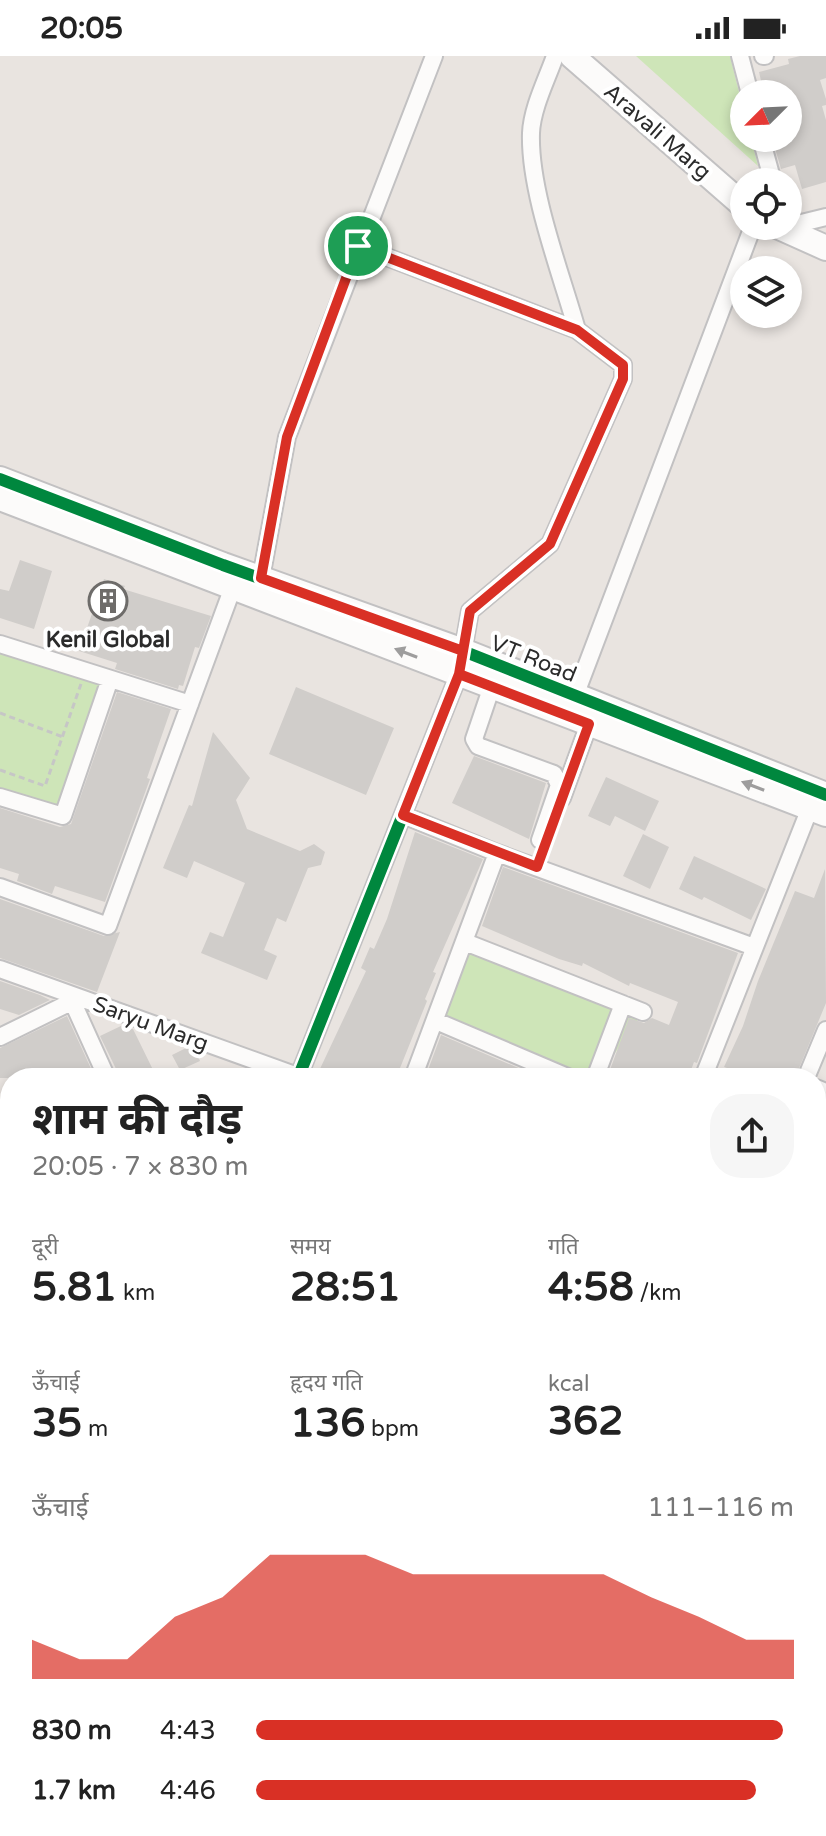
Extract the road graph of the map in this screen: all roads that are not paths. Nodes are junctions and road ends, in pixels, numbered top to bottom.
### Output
1 (434, 56) edge
2 (555, 56) edge
3 (572, 56) edge
4 (740, 56) edge
5 (746, 80) edge
6 (730, 194) edge
7 (826, 217) edge
8 (802, 222) edge
9 (802, 237) edge
10 (748, 240) edge
11 (358, 246) junction
12 (826, 248) edge
13 (577, 330) junction
14 (0, 479) edge
15 (0, 498) edge
16 (261, 578) junction
17 (233, 587) junction
18 (0, 644) edge
19 (461, 662) junction
20 (110, 679) junction
21 (492, 686) junction
22 (575, 696) junction
23 (190, 704) junction
24 (589, 724) junction
25 (0, 797) edge
26 (821, 806) edge
27 (403, 815) junction
28 (540, 840) dead end
29 (497, 853) junction
30 (537, 867) junction
31 (0, 887) edge
32 (465, 942) junction
33 (754, 947) junction
34 (0, 969) edge
35 (70, 998) junction
36 (623, 1004) junction
37 (643, 1012) dead end
38 (436, 1021) junction
39 (826, 1030) edge
40 (0, 1037) edge
41 (100, 1068) edge
42 (271, 1068) edge
43 (304, 1068) edge
44 (417, 1068) edge
45 (546, 1068) edge
46 (599, 1068) edge
47 (707, 1068) edge
48 (810, 1068) edge

1 - 11 street
2 - 13 street
3 - 6 street, Aravali Marg
4 - 5 street
7 - 8 street
9 - 12 street
10 - 22 street
11 - 13 street
11 - 16 street
13 - 19 street
14 - 16 street, VT Road
15 - 17 street, VT Road
16 - 19 street, VT Road
19 -> 17 street, VT Road
17 - 23 street
18 - 20 street
19 - 21 street, VT Road
19 - 22 street, VT Road
19 - 27 street
20 - 23 street
20 - 25 street
21 - 24 street, VT Road
21 - 28 street
22 - 26 street, VT Road
23 - 31 street
26 -> 24 street, VT Road
24 - 30 street
26 - 33 street
27 - 29 street
27 - 43 street
29 - 30 street
29 - 32 street
30 - 33 street
32 - 36 street
32 - 38 street
33 - 47 street
34 - 35 street, Saryu Marg
35 - 40 street
35 - 41 street
35 - 42 street, Saryu Marg
36 - 37 street
36 - 46 street
38 - 44 street
38 - 45 street
39 - 48 street

